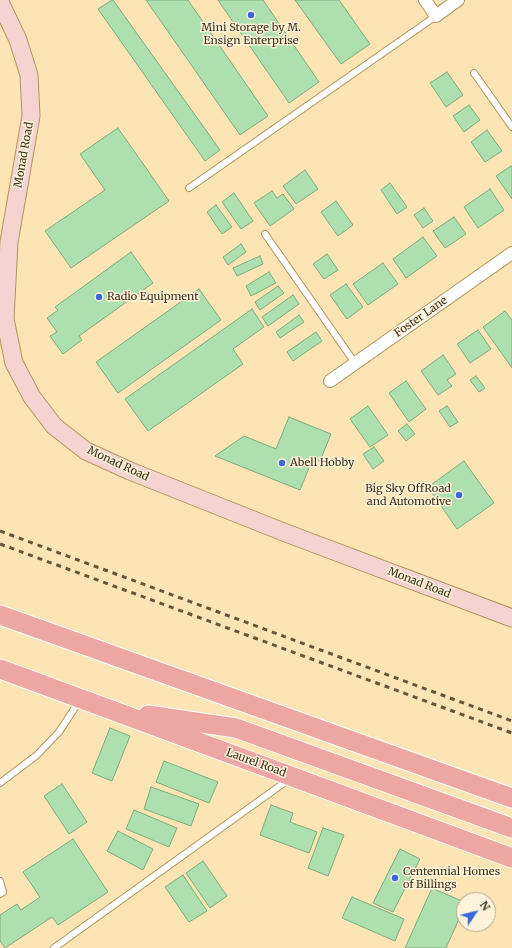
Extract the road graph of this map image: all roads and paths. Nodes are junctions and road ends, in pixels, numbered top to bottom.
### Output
1 (425, 0) edge
2 (458, 0) edge
3 (4, 2) edge
4 (436, 16) junction
5 (474, 73) dead end
6 (512, 127) edge
7 (189, 188) dead end
8 (265, 234) dead end
9 (512, 253) edge
10 (355, 363) junction
11 (330, 381) dead end
12 (0, 615) edge
13 (512, 618) edge
14 (0, 669) edge
15 (81, 699) junction
16 (109, 709) junction
17 (292, 776) junction
18 (0, 783) edge
19 (512, 798) edge
20 (512, 828) edge
21 (512, 858) edge
22 (0, 882) edge
23 (0, 894) edge
24 (54, 948) edge

1 - 4 street
2 - 4 street
3 - 13 street, Monad Road
4 - 7 lane
5 - 6 lane
8 - 10 lane
9 - 10 street, Foster Lane
10 - 11 street, Foster Lane
12 - 19 main road
14 - 15 main road, Laurel Road
15 - 16 main road, Laurel Road
15 - 18 lane
16 - 17 main road, Laurel Road
16 - 20 main road
17 - 21 main road, Laurel Road
17 - 24 lane
22 - 23 lane

